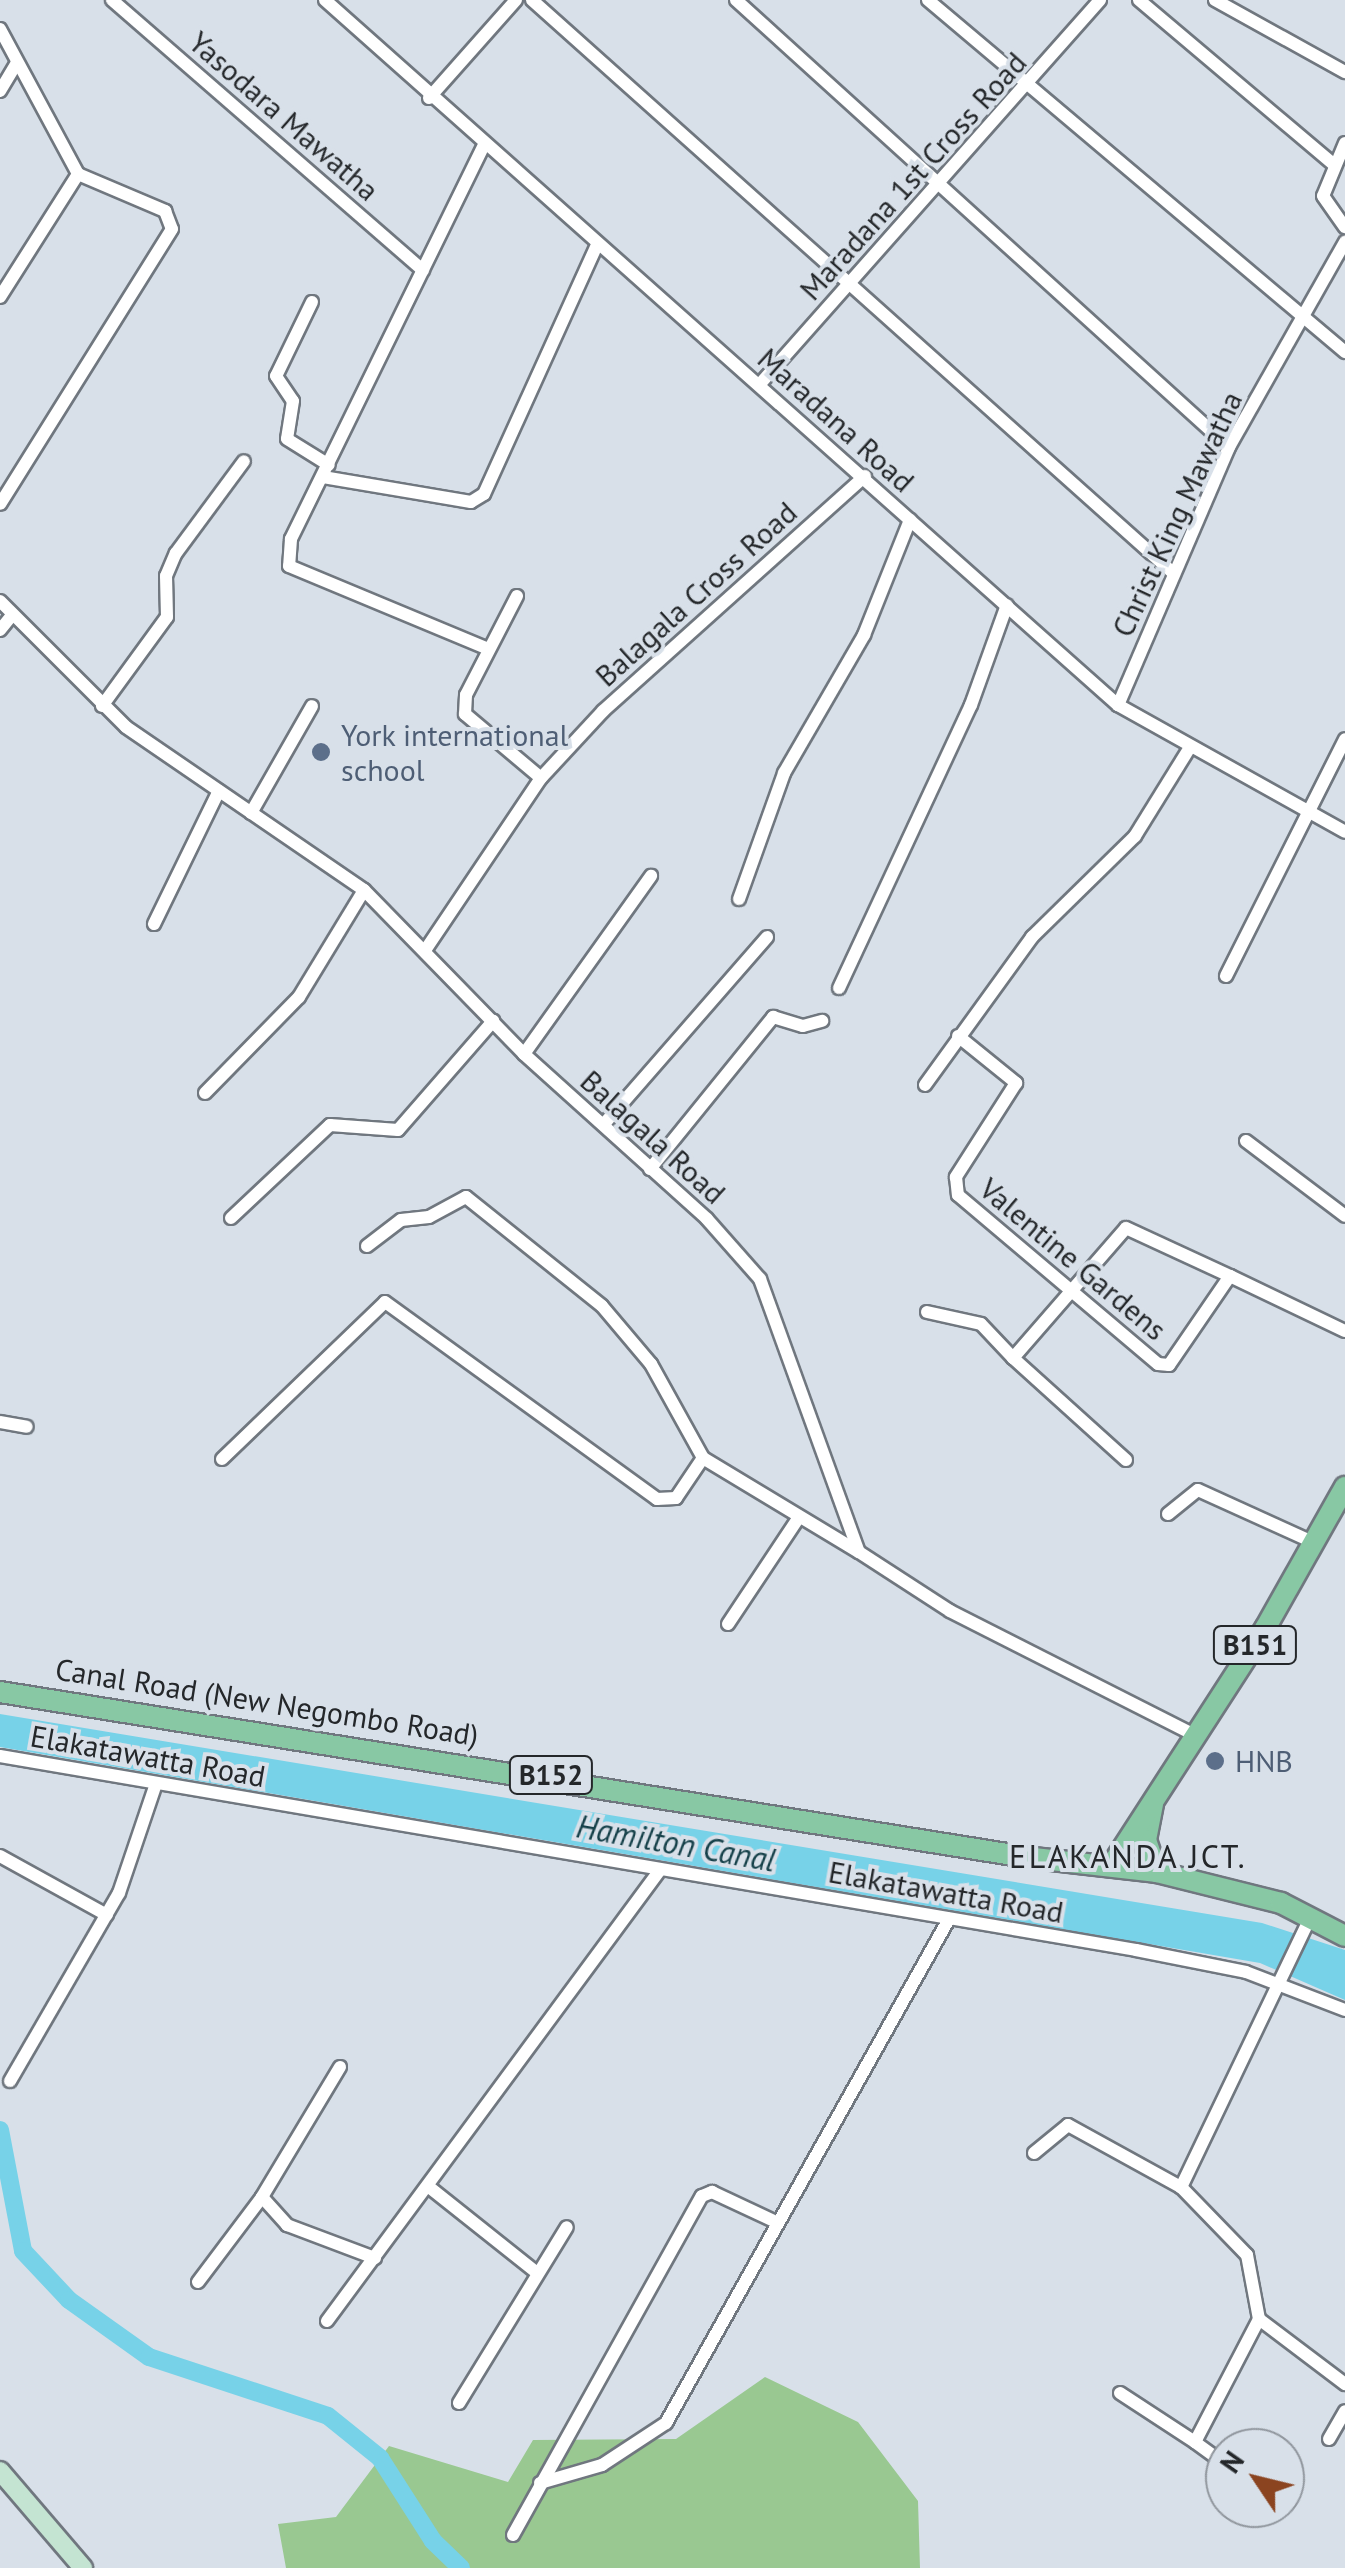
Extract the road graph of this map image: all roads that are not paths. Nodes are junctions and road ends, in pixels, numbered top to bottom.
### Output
1 (112, 0) edge
2 (325, 0) edge
3 (516, 0) edge
4 (532, 0) edge
5 (736, 0) edge
6 (928, 0) edge
7 (1100, 0) edge
8 (1139, 0) edge
9 (1216, 0) edge
10 (1236, 6) edge
11 (0, 29) edge
12 (18, 63) junction
13 (1345, 72) edge
14 (1028, 87) junction
15 (0, 92) edge
16 (428, 98) junction
17 (1345, 142) edge
18 (484, 145) junction
19 (1333, 164) junction
20 (78, 174) junction
21 (939, 180) junction
22 (1345, 227) edge
23 (1345, 242) edge
24 (596, 247) junction
25 (423, 270) junction
26 (850, 285) junction
27 (0, 297) edge
28 (312, 302) dead end
29 (1302, 319) junction
30 (1345, 352) edge
31 (760, 384) junction
32 (1229, 447) junction
33 (244, 461) dead end
34 (326, 471) junction
35 (865, 476) junction
36 (0, 504) edge
37 (910, 520) junction
38 (1172, 572) junction
39 (517, 596) dead end
40 (0, 600) edge
41 (1007, 604) junction
42 (12, 615) junction
43 (0, 630) edge
44 (488, 649) junction
45 (1118, 705) junction
46 (102, 706) junction
47 (312, 706) dead end
48 (1345, 739) edge
49 (1189, 749) junction
50 (541, 778) junction
51 (219, 791) junction
52 (1309, 807) junction
53 (251, 812) junction
54 (1345, 832) edge
55 (650, 876) dead end
56 (364, 890) junction
57 (739, 899) dead end
58 (154, 924) dead end
59 (767, 937) dead end
60 (426, 949) junction
61 (1226, 976) dead end
62 (839, 988) dead end
63 (493, 1021) junction
64 (822, 1021) dead end
65 (958, 1036) junction
66 (524, 1054) junction
67 (925, 1085) dead end
68 (205, 1093) dead end
69 (604, 1124) junction
70 (1246, 1141) dead end
71 (650, 1169) junction
72 (1345, 1216) edge
73 (230, 1218) dead end
74 (366, 1246) dead end
75 (1230, 1276) junction
76 (1076, 1290) junction
77 (927, 1312) dead end
78 (1345, 1331) edge
79 (1014, 1358) junction
80 (0, 1422) edge
81 (28, 1427) dead end
82 (704, 1458) junction
83 (222, 1459) dead end
84 (1126, 1460) dead end
85 (1345, 1487) edge
86 (1168, 1514) dead end
87 (796, 1520) junction
88 (1315, 1543) junction
89 (858, 1552) junction
90 (728, 1624) dead end
91 (0, 1692) edge
92 (1194, 1736) junction
93 (0, 1756) edge
94 (156, 1784) junction
95 (1155, 1798) junction
96 (0, 1856) edge
97 (1112, 1866) junction
98 (660, 1870) junction
99 (1158, 1872) junction
100 (107, 1915) junction
101 (949, 1919) junction
102 (1307, 1924) junction
103 (1345, 1936) edge
104 (1282, 1981) junction
105 (1345, 2010) edge
106 (340, 2067) dead end
107 (10, 2081) dead end
108 (1034, 2153) dead end
109 (429, 2187) junction
110 (1182, 2188) junction
111 (262, 2196) junction
112 (774, 2221) junction
113 (567, 2227) dead end
114 (375, 2258) junction
115 (538, 2273) junction
116 (198, 2282) dead end
117 (1259, 2319) junction
118 (327, 2322) dead end
119 (1345, 2384) edge
120 (1120, 2393) dead end
121 (459, 2403) dead end
122 (1345, 2411) edge
123 (1329, 2438) dead end
124 (1195, 2442) junction
125 (1205, 2449) edge
126 (0, 2470) edge
127 (540, 2483) junction
128 (514, 2535) dead end
129 (83, 2568) edge

1 - 25 street, Yasodara Mawatha
2 - 16 street, Maradana Road
3 - 16 street
4 - 26 street
5 - 21 street
6 - 14 street
7 - 14 street, Maradana 1st Cross Road
8 - 19 street
9 - 10 street
10 - 13 street
11 - 12 street
12 - 15 street
12 - 20 street
14 - 21 street, Maradana 1st Cross Road
14 - 29 street
16 - 18 street, Maradana Road
17 - 19 street
18 - 24 street, Maradana Road
18 - 25 street
19 - 22 street
20 - 27 street
20 - 36 street
21 - 26 street, Maradana 1st Cross Road
21 - 32 street
23 - 29 street, Christ King Mawatha
24 - 31 street, Maradana Road
24 - 34 street
25 - 34 street
26 - 31 street, Maradana 1st Cross Road
26 - 38 street
28 - 34 street
29 - 30 street
29 - 32 street, Christ King Mawatha
31 - 35 street, Maradana Road
32 - 38 street, Christ King Mawatha
33 - 46 street
34 - 44 street
35 - 37 street, Maradana Road
35 - 50 street, Balagala Cross Road
37 - 41 street, Maradana Road
37 - 57 street
38 - 45 street, Christ King Mawatha
39 - 44 street
40 - 42 street, Balagala Road
41 - 45 street, Maradana Road
41 - 62 street
42 - 43 street
42 - 46 street, Balagala Road
44 - 50 street
45 - 49 street, Maradana Road
46 - 51 street, Balagala Road
47 - 53 street
48 - 52 street
49 - 52 street, Maradana Road
49 - 65 street
50 - 60 street, Balagala Cross Road
51 - 53 street, Balagala Road
51 - 58 street
52 - 54 street, Maradana Road
52 - 61 street
53 - 56 street, Balagala Road
55 - 66 street
56 - 60 street, Balagala Road
56 - 68 street
59 - 69 street
60 - 63 street, Balagala Road
63 - 66 street, Balagala Road
63 - 73 street
64 - 71 street
65 - 67 street
65 - 76 street, Valentine Gardens
66 - 69 street, Balagala Road
69 - 71 street, Balagala Road
70 - 72 street
71 - 89 street, Balagala Road
74 - 82 street
75 - 76 street
75 - 76 street, Valentine Gardens
75 - 78 street
76 - 79 street
77 - 79 street
79 - 84 street
80 - 81 street
82 - 83 street
82 - 87 street
85 - 88 main road, B151
86 - 88 street
87 - 89 street
87 - 90 street
88 - 92 main road, B151
89 - 92 street
91 - 97 main road, Canal Road (New Negombo Road) / B152
92 - 95 main road, B151
93 - 94 street, Elakatawatta Road
94 - 98 street, Elakatawatta Road
94 - 100 street
95 - 97 main road, B151
95 - 99 main road, B151
96 - 100 street
97 - 99 main road, Canal Road (New Negombo Road) / B152
98 - 101 street, Elakatawatta Road
98 - 109 street
99 - 102 main road, Canal Road (New Negombo Road) / B152
100 - 107 street
101 - 104 street, Elakatawatta Road
101 - 112 street
102 - 103 main road, Canal Road (New Negombo Road) / B152
102 - 104 street
104 - 105 street, Elakatawatta Road
104 - 110 street
106 - 111 street
108 - 110 street
109 - 114 street
109 - 115 street
110 - 117 street
111 - 114 street
111 - 116 street
112 - 127 street
112 - 127 street
113 - 115 street
114 - 118 street
115 - 121 street
117 - 119 street
117 - 124 street
120 - 124 street
122 - 123 street
124 - 125 street
126 - 129 street
127 - 128 street

